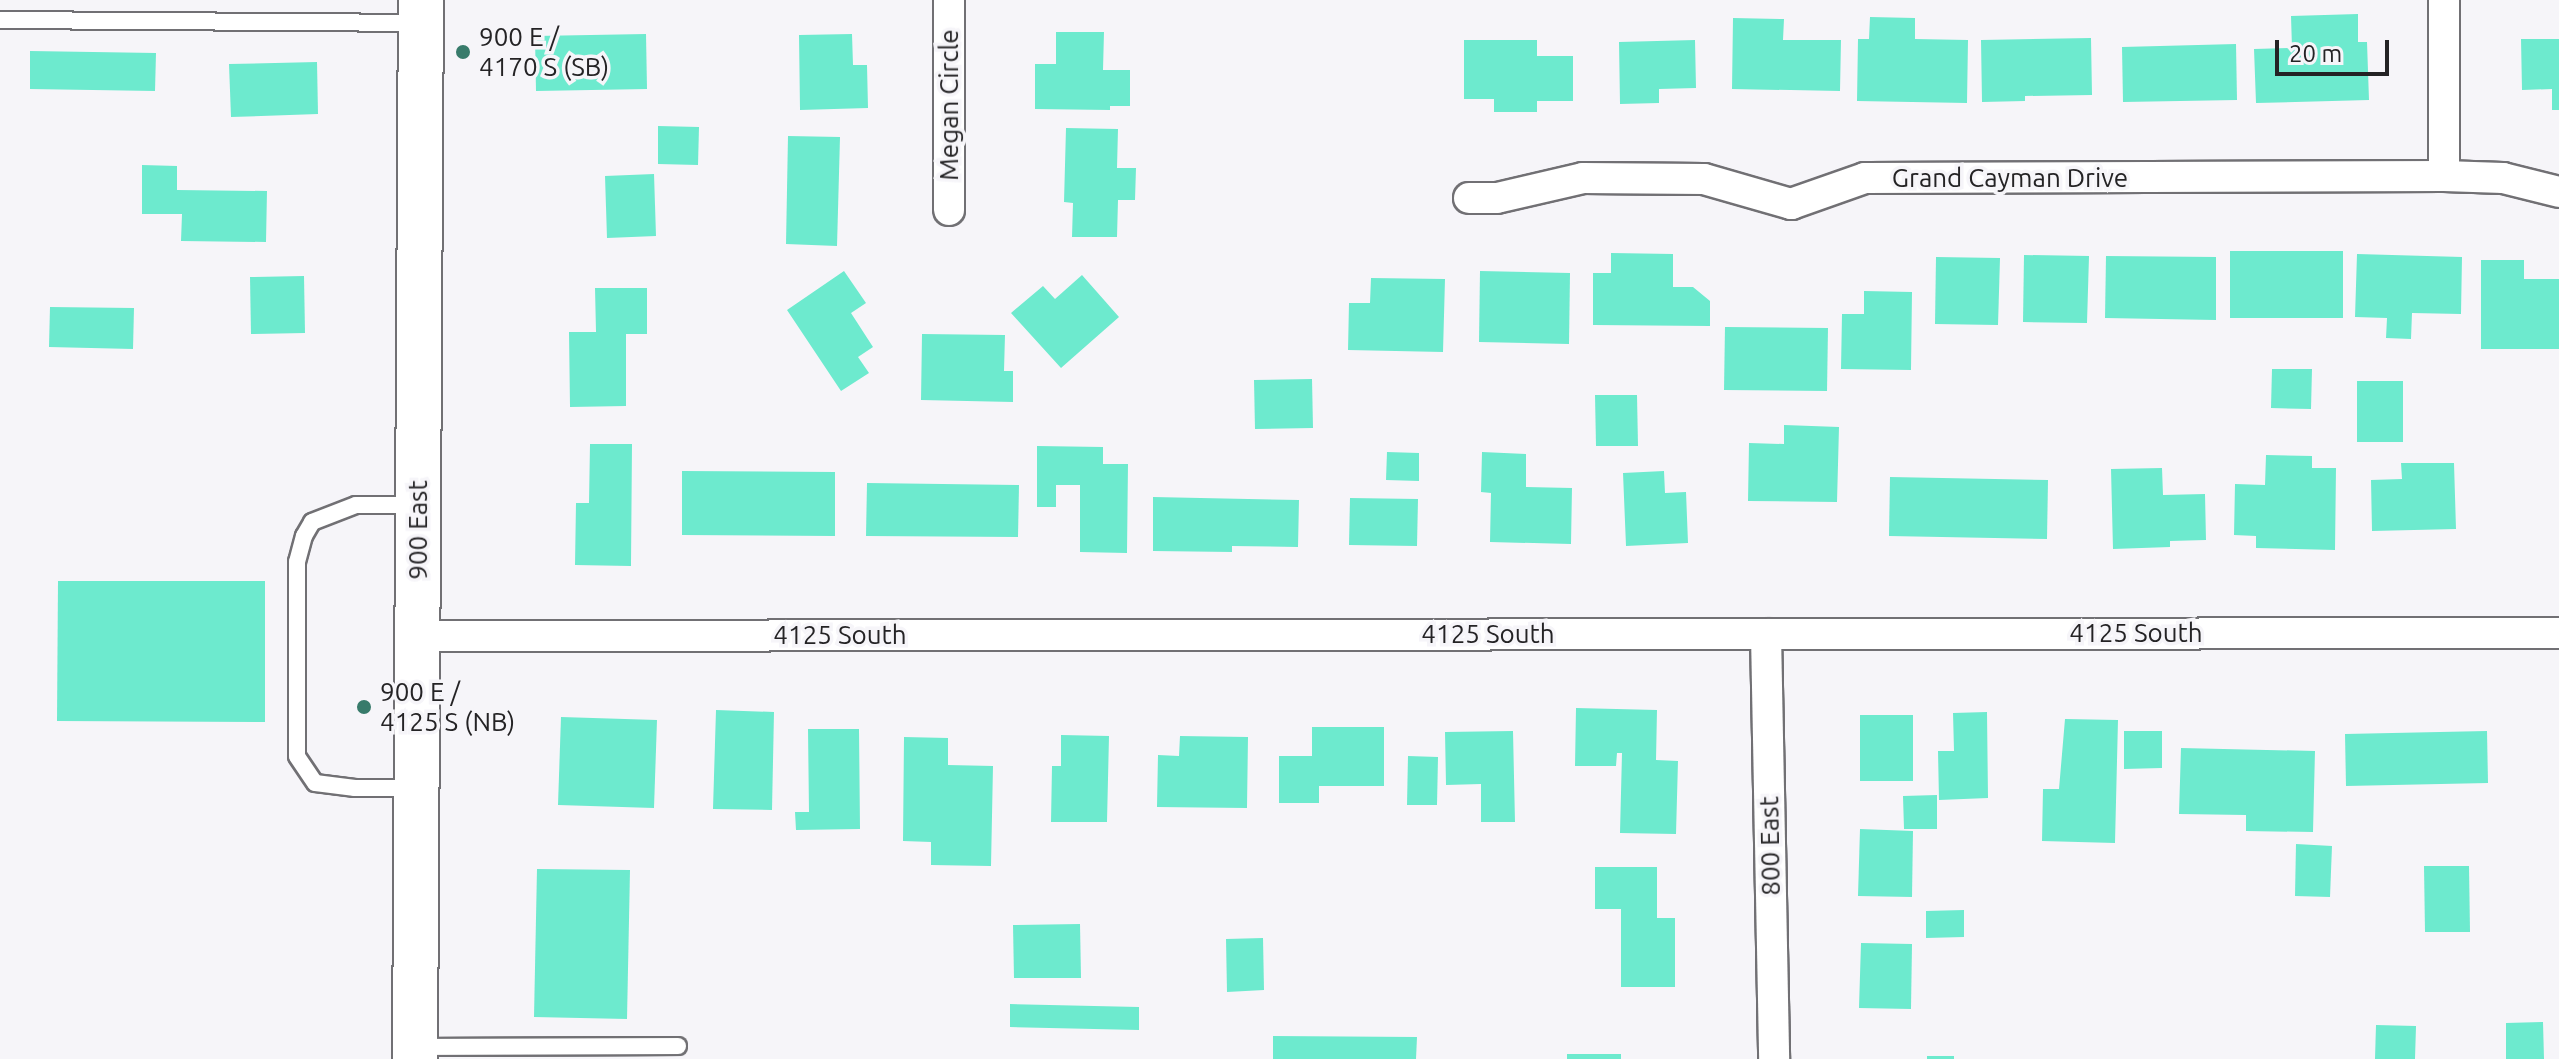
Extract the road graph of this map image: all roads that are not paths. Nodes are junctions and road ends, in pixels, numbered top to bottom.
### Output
1 (949, 0) edge
2 (2444, 0) edge
3 (421, 11) edge
4 (0, 20) edge
5 (2444, 176) junction
6 (2559, 192) edge
7 (1469, 198) dead end
8 (949, 210) dead end
9 (418, 505) junction
10 (2559, 633) edge
11 (1766, 634) junction
12 (417, 636) junction
13 (418, 788) junction
14 (678, 1046) dead end
15 (415, 1053) edge
16 (1774, 1059) edge

1 - 8 street, Megan Circle
2 - 5 street
3 - 4 lane
3 - 9 main road, 900 East
5 - 6 street, Grand Cayman Drive
5 - 7 street, Grand Cayman Drive
9 - 12 main road, 900 East
9 - 13 lane
10 - 11 street, 4125 South
11 - 12 street, 4125 South
11 - 16 street, 800 East
12 - 13 main road, 900 East
13 - 15 main road, 900 East
14 - 15 lane

